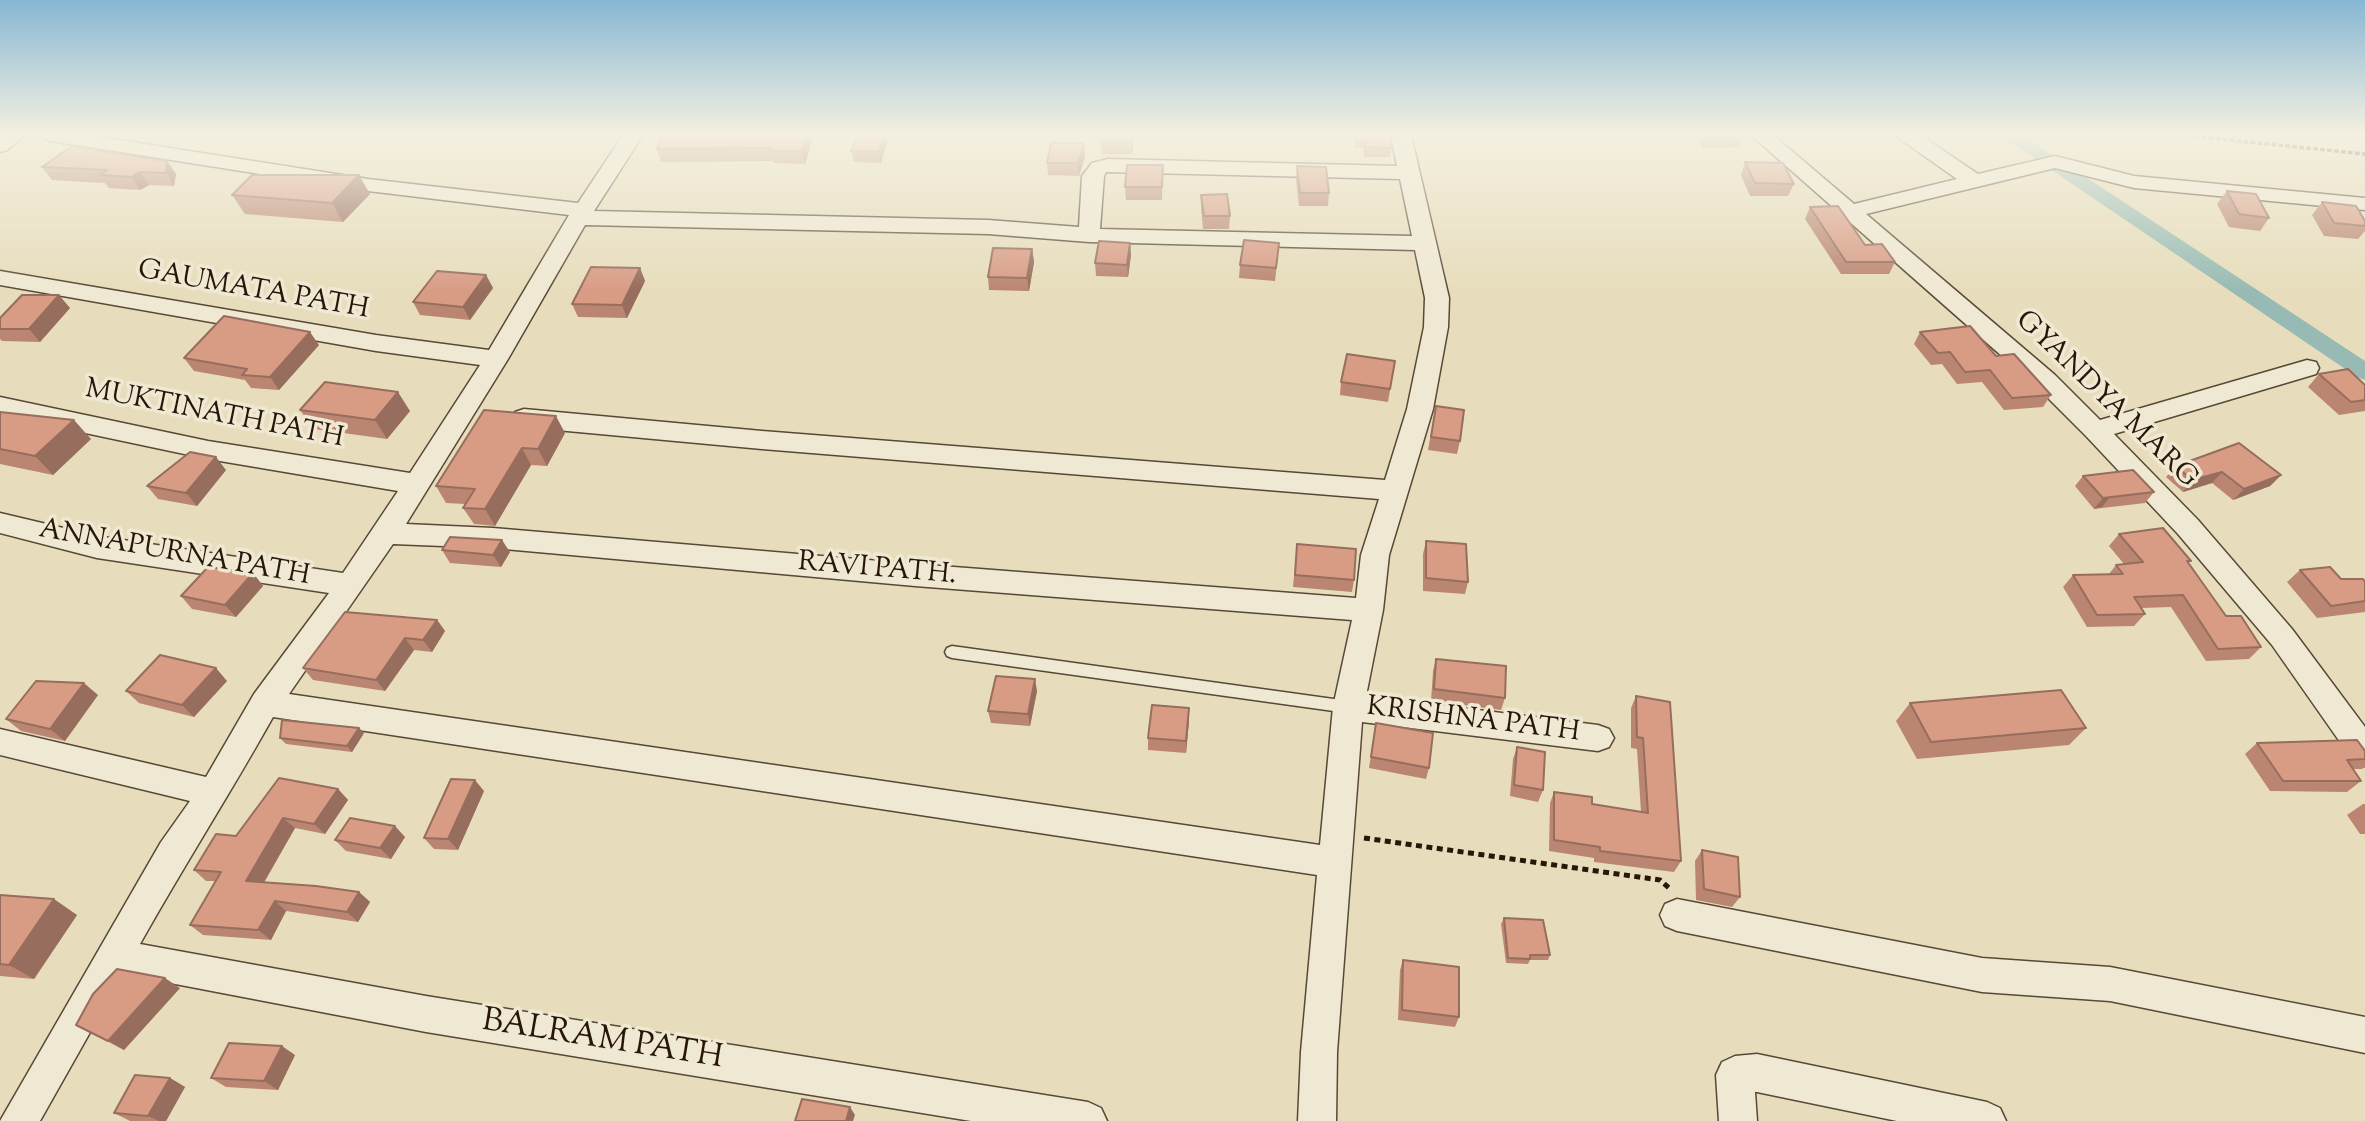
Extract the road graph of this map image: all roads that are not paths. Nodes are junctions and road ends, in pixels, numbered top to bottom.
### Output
1 (385, 187) edge
2 (599, 187) edge
3 (1092, 187) edge
4 (1413, 187) edge
5 (1822, 187) edge
6 (1953, 187) edge
7 (2190, 187) edge
8 (2365, 204) edge
9 (1850, 211) junction
10 (581, 214) junction
11 (1089, 235) junction
12 (1425, 243) junction
13 (0, 278) edge
14 (496, 359) junction
15 (2307, 368) dead end
16 (0, 406) edge
17 (484, 415) junction
18 (2095, 430) junction
19 (416, 484) junction
20 (1393, 490) junction
21 (0, 523) edge
22 (386, 533) junction
23 (349, 585) junction
24 (1369, 610) junction
25 (952, 652) dead end
26 (265, 703) junction
27 (1348, 707) junction
28 (1598, 738) dead end
29 (0, 742) edge
30 (2365, 752) edge
31 (214, 793) junction
32 (1335, 848) junction
33 (1676, 915) road end
34 (116, 957) junction
35 (2365, 1035) edge
36 (19, 1121) edge
37 (1088, 1121) edge
38 (1317, 1121) edge
39 (1738, 1121) edge
40 (1987, 1121) edge

1 - 10 street
2 - 10 street
3 - 11 street
4 - 12 street
5 - 9 street, GYANDYA MARG
6 - 9 street
7 - 8 street
9 - 18 street, GYANDYA MARG
10 - 11 street
10 - 14 street
11 - 12 street
12 - 20 street
13 - 14 street, GAUMATA PATH
14 - 17 street
15 - 18 street
16 - 19 street, MUKTINATH PATH
17 - 19 street
17 - 20 street
18 - 30 street, GYANDYA MARG
19 - 22 street
20 - 24 street
21 - 23 street, ANNAPURNA PATH
22 - 23 street
22 - 24 street, RAVI PATH.
23 - 26 street
24 - 27 street
25 - 27 lane
26 - 31 street
26 - 32 street
27 - 28 street, KRISHNA PATH
27 - 32 street
29 - 31 street
31 - 34 street
32 - 38 street
33 - 35 street
34 - 36 street
34 - 37 street, BALRAM PATH
39 - 40 street

